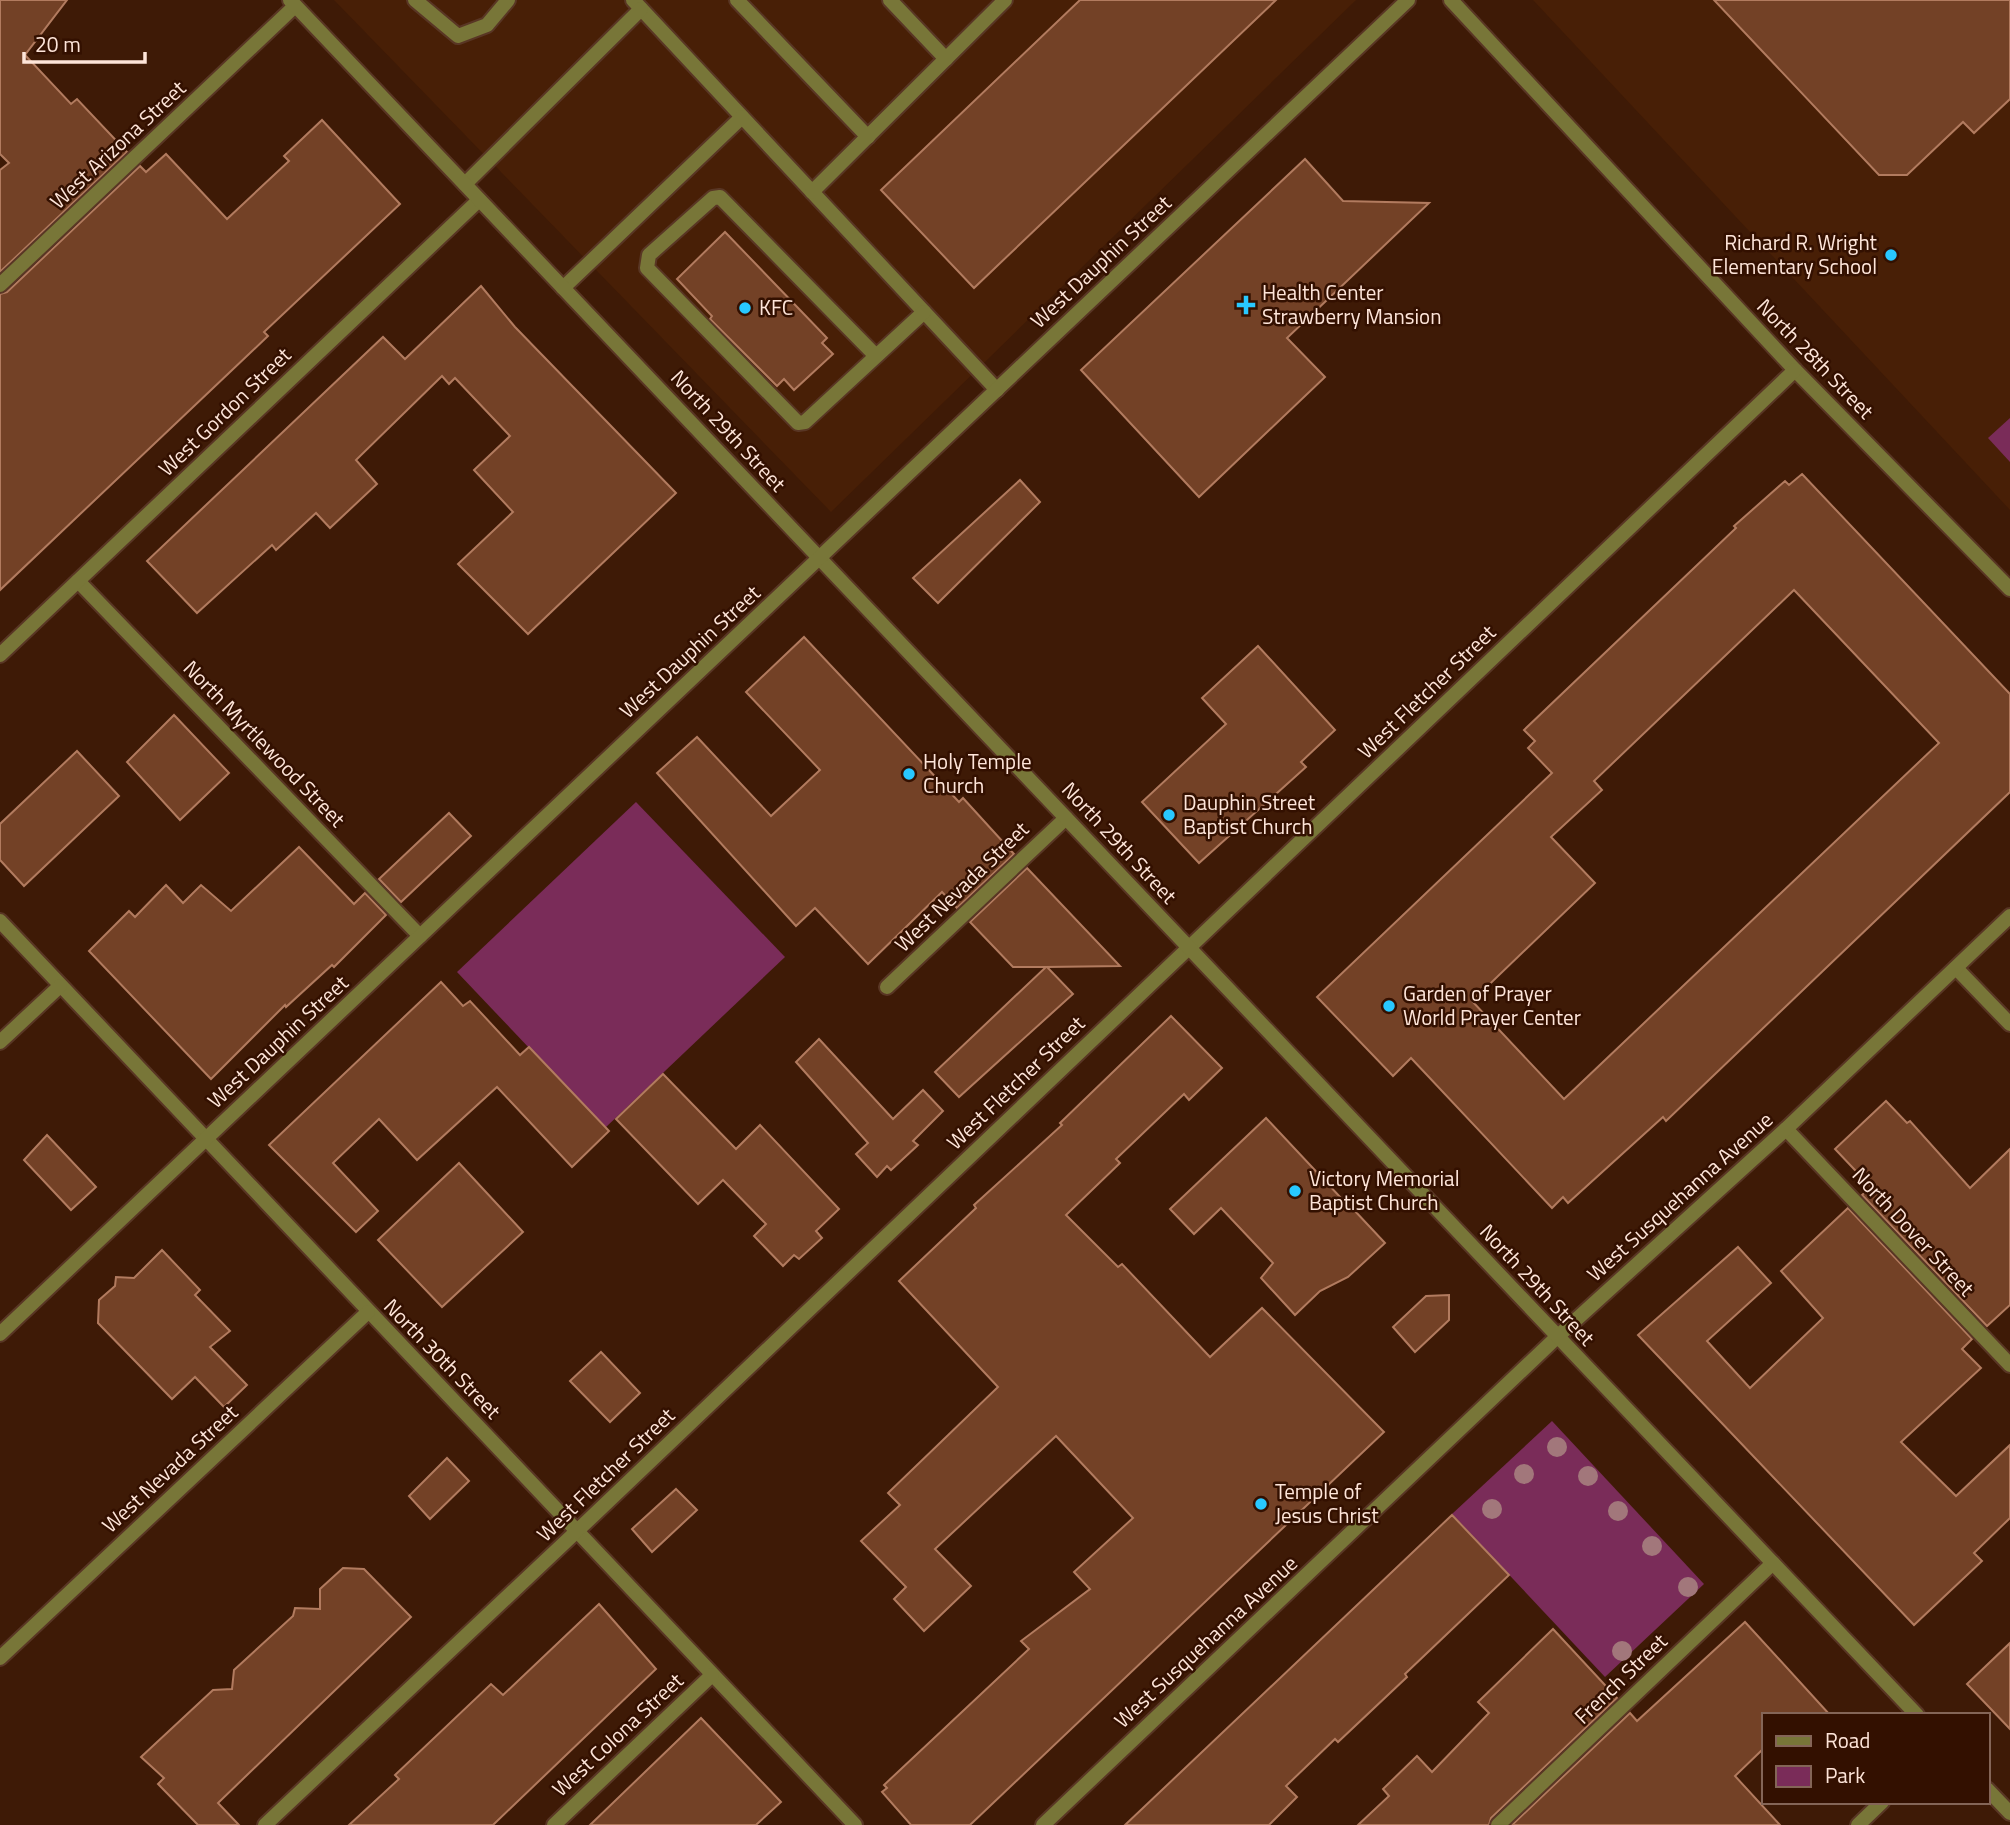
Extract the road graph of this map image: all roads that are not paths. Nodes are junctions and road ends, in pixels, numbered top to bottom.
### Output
1 (415, 0) edge
2 (508, 0) edge
3 (737, 0) edge
4 (890, 0) edge
5 (1005, 0) edge
6 (1408, 0) edge
7 (1451, 0) edge
8 (293, 3) edge
9 (637, 4) edge
10 (946, 59) junction
11 (742, 117) junction
12 (868, 136) junction
13 (465, 184) junction
14 (812, 192) junction
15 (480, 200) junction
16 (0, 285) edge
17 (563, 288) junction
18 (924, 312) junction
19 (876, 356) junction
20 (1795, 370) junction
21 (997, 390) junction
22 (819, 558) junction
23 (78, 581) junction
24 (2010, 589) edge
25 (0, 655) edge
26 (1066, 818) junction
27 (2010, 916) edge
28 (0, 921) edge
29 (421, 936) junction
30 (1189, 947) junction
31 (1956, 968) junction
32 (60, 986) junction
33 (887, 987) dead end
34 (2010, 1024) edge
35 (0, 1042) edge
36 (1786, 1129) junction
37 (206, 1139) junction
38 (368, 1312) junction
39 (0, 1334) edge
40 (1558, 1337) junction
41 (2010, 1365) edge
42 (577, 1531) junction
43 (1773, 1563) junction
44 (0, 1658) edge
45 (712, 1675) junction
46 (1915, 1713) edge
47 (1989, 1791) edge
48 (1880, 1804) edge
49 (2010, 1813) edge
50 (265, 1825) edge
51 (554, 1825) edge
52 (855, 1825) edge
53 (1044, 1825) edge
54 (1498, 1825) edge
55 (1858, 1825) edge

1 - 2 street
3 - 12 street
4 - 10 street
5 - 10 street
6 - 21 street, West Dauphin Street
7 - 20 street, North 28th Street
8 - 13 street, North 29th Street
8 - 16 street, West Arizona Street
9 - 11 street
9 - 13 street
10 - 12 street
11 - 14 street
11 - 17 street
12 - 14 street
13 - 15 street, North 29th Street
14 - 18 street
15 - 17 street, North 29th Street
15 - 23 street, West Gordon Street
17 - 22 street, North 29th Street
18 - 19 street
18 - 21 street
19 - 19 street
20 - 24 street, North 28th Street
20 - 30 street, West Fletcher Street
21 - 22 street, West Dauphin Street
22 - 26 street, North 29th Street
22 - 29 street, West Dauphin Street
23 - 25 street, West Gordon Street
23 - 29 street, North Myrtlewood Street
26 - 30 street, North 29th Street
26 - 33 street, West Nevada Street
27 - 31 street, West Susquehanna Avenue
28 - 32 street, North 30th Street
29 - 37 street, West Dauphin Street
30 - 40 street, North 29th Street
30 - 42 street, West Fletcher Street
31 - 34 street
31 - 36 street, West Susquehanna Avenue
32 - 35 street
32 - 37 street, North 30th Street
36 - 40 street, West Susquehanna Avenue
36 - 41 street, North Dover Street
37 - 38 street, North 30th Street
37 - 39 street, West Dauphin Street
38 - 42 street, North 30th Street
38 - 44 street, West Nevada Street
40 - 43 street, North 29th Street
40 - 53 street, West Susquehanna Avenue
42 - 45 street, North 30th Street
42 - 50 street, West Fletcher Street
43 - 46 street, North 29th Street
43 - 54 street, French Street
45 - 51 street, West Colona Street
45 - 52 street, North 30th Street
47 - 49 street
48 - 55 street

